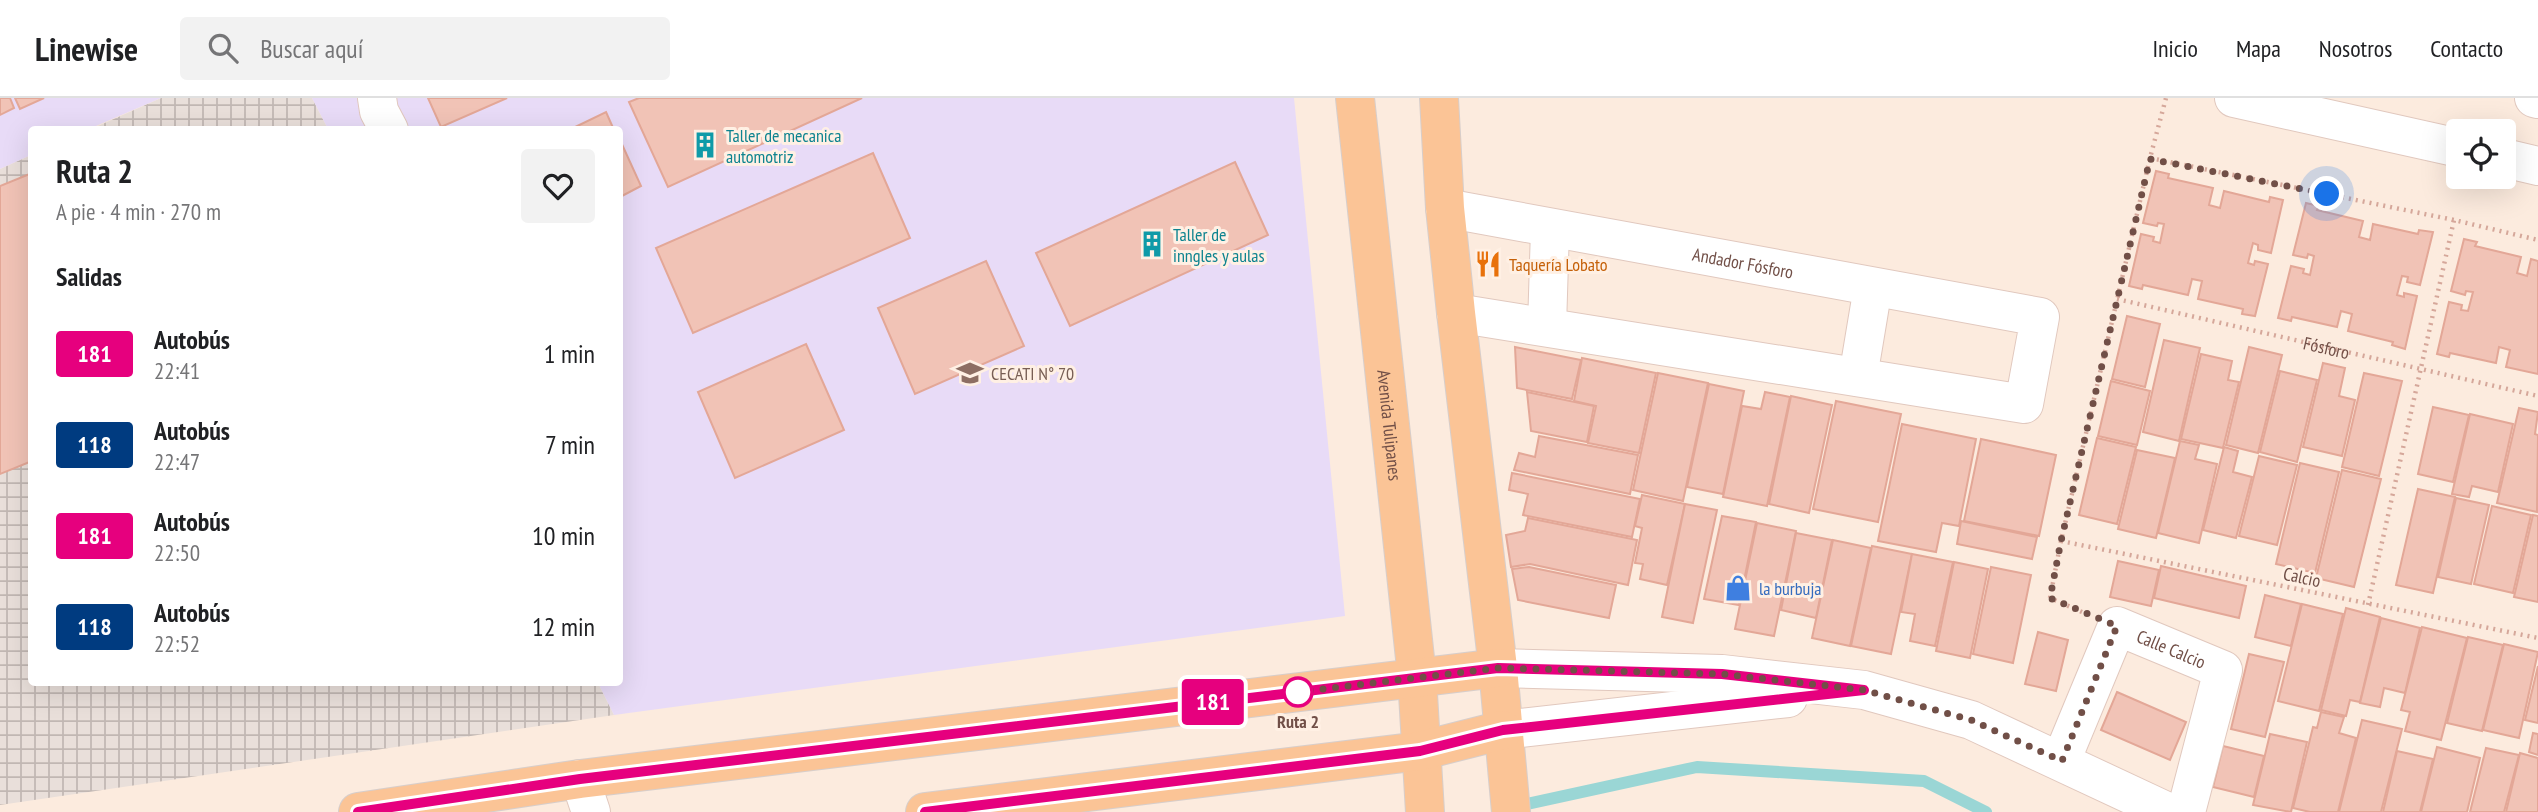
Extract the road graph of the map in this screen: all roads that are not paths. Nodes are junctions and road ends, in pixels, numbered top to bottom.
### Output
1 (377, 98) edge
2 (1355, 98) edge
3 (1439, 98) edge
4 (2234, 98) edge
5 (387, 126) edge
6 (2446, 145) edge
7 (2516, 161) edge
8 (2538, 166) edge
9 (1445, 208) junction
10 (1550, 229) junction
11 (1873, 287) junction
12 (1456, 313) junction
13 (1547, 327) junction
14 (1858, 377) junction
15 (1498, 668) junction
16 (1417, 677) junction
17 (1864, 690) junction
18 (1503, 730) junction
19 (1420, 751) junction
20 (2062, 761) junction
21 (585, 795) edge
22 (358, 812) edge
23 (925, 812) edge
24 (1425, 812) edge
25 (1511, 812) edge
26 (2168, 812) edge
27 (2186, 812) edge

1 - 5 street
2 - 16 main road, Avenida Tulipanes
3 - 9 main road
4 - 6 street
7 - 8 street
9 - 10 street, Andador Fósforo
9 - 12 main road
10 - 11 street, Andador Fósforo
10 - 13 street
11 - 14 street
11 - 14 street, Andador Fósforo
12 - 13 street
12 - 15 main road
13 - 14 street
15 - 16 main road
15 - 17 street
15 - 18 main road
16 - 19 main road, Avenida Tulipanes
16 - 21 main road
17 - 18 street
17 - 20 street
18 - 19 main road
18 - 25 main road
19 - 23 main road
19 - 24 main road, Avenida Tulipanes
20 - 26 street
20 - 27 street, Calle Calcio
21 - 22 main road

